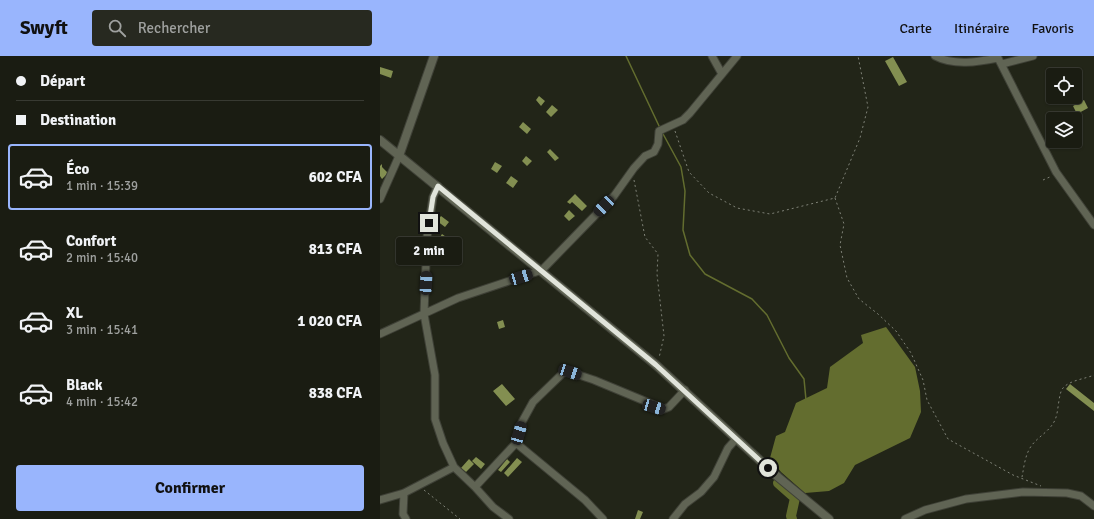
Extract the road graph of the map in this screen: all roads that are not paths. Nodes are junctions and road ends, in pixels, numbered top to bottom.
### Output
1 (434, 56) edge
2 (712, 56) edge
3 (737, 56) edge
4 (935, 56) edge
5 (1033, 56) edge
6 (999, 59) edge
7 (722, 74) junction
8 (380, 140) edge
9 (399, 156) junction
10 (380, 179) edge
11 (388, 182) junction
12 (438, 186) junction
13 (380, 199) edge
14 (1094, 226) edge
15 (542, 270) junction
16 (424, 314) junction
17 (380, 334) edge
18 (684, 390) junction
19 (736, 439) junction
20 (516, 443) junction
21 (454, 467) junction
22 (475, 487) junction
23 (404, 493) junction
24 (380, 500) edge
25 (1094, 506) edge
26 (403, 517) edge
27 (509, 519) edge
28 (603, 519) edge
29 (673, 519) edge
30 (829, 519) edge
31 (905, 519) edge

1 - 9 street
2 - 7 street
3 - 7 street
4 - 6 street
5 - 6 street
6 - 14 street
7 - 15 street
8 - 9 street
9 - 11 street
9 - 12 street
10 - 11 street
11 - 13 street
12 - 15 street
12 - 16 street
15 - 16 street
15 - 18 street
16 - 17 street
16 - 21 street
18 - 19 street
18 - 20 street
19 - 29 street
19 - 30 street
20 - 22 street
20 - 28 street
21 - 22 street
21 - 23 street
22 - 27 street
23 - 24 street
23 - 26 street
25 - 31 street

